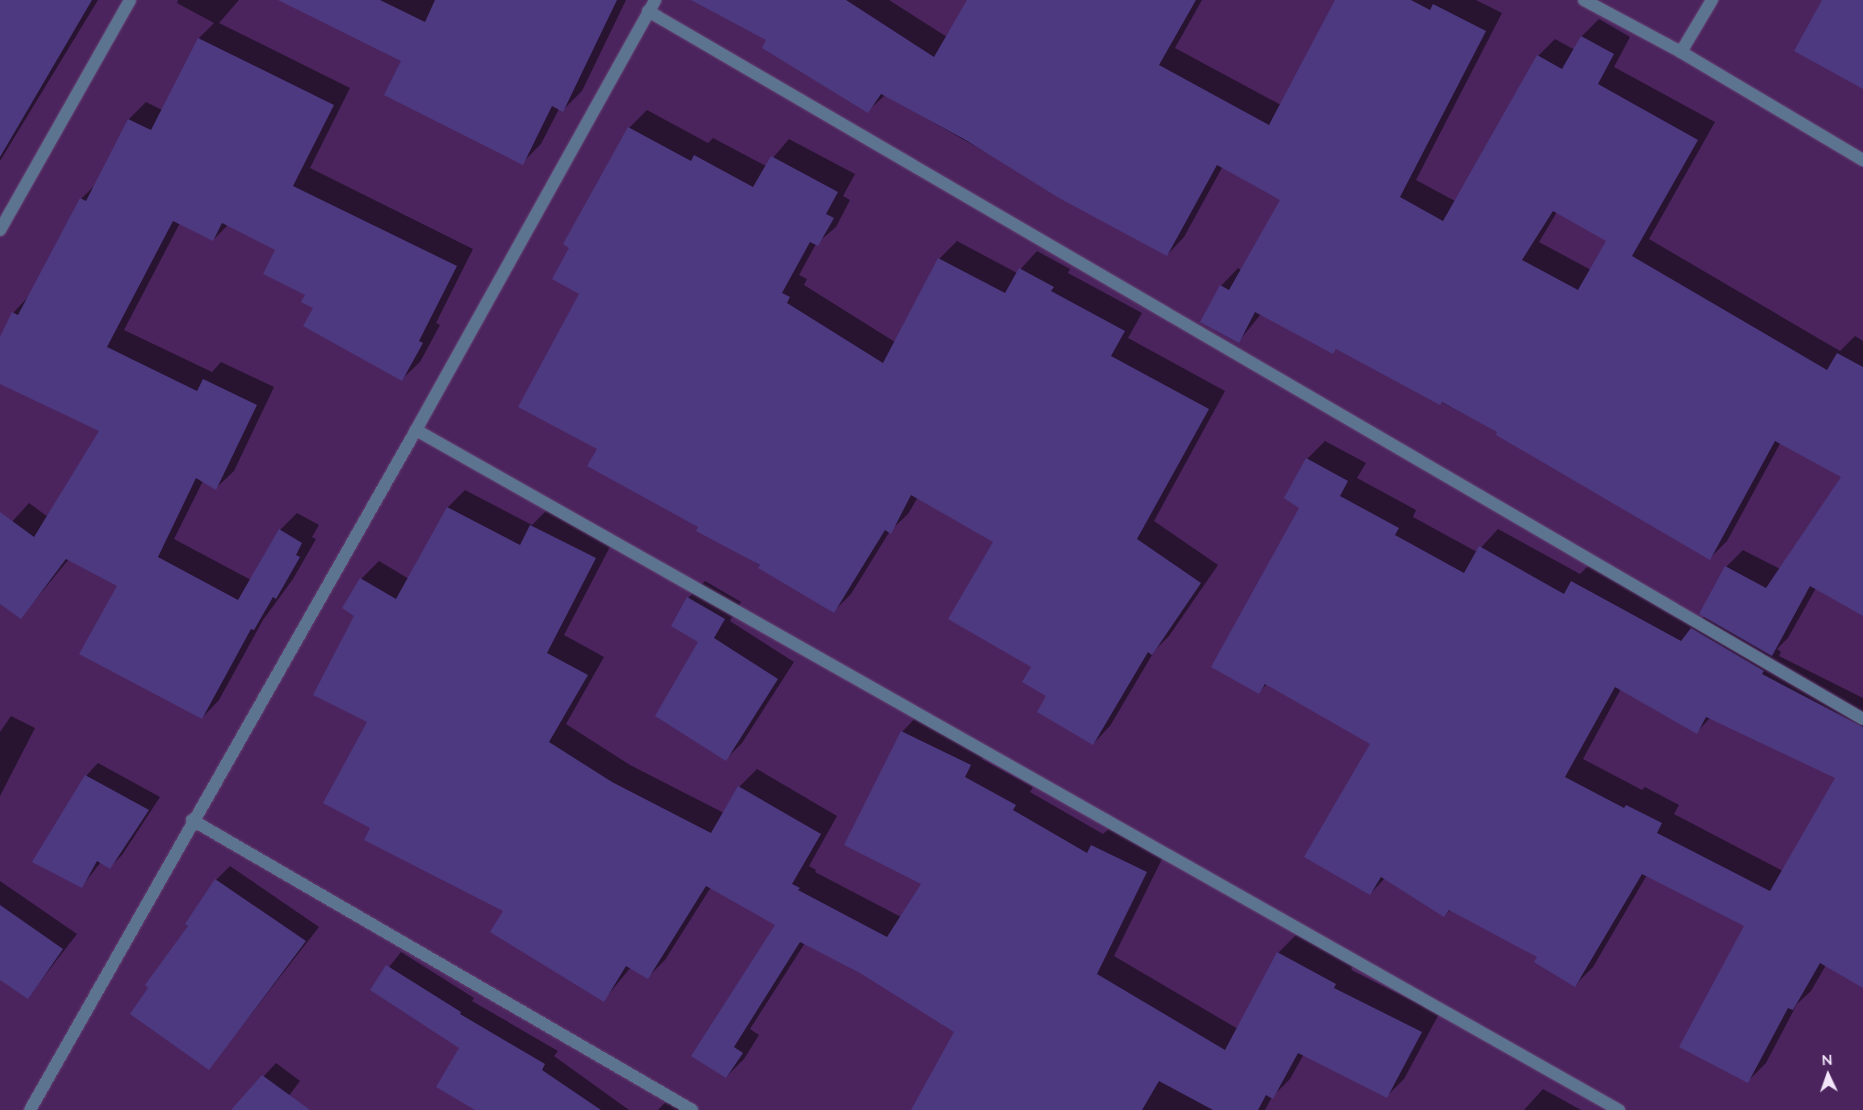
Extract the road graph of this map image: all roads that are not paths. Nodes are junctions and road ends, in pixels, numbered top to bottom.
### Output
1 (130, 0) edge
2 (1584, 0) edge
3 (1712, 0) edge
4 (652, 5) edge
5 (1681, 52) junction
6 (1863, 160) edge
7 (0, 230) edge
8 (416, 430) junction
9 (1863, 719) edge
10 (192, 820) junction
11 (30, 1110) edge
12 (692, 1110) edge
13 (1618, 1110) edge

1 - 7 street
2 - 5 street
3 - 5 street
4 - 8 street
4 - 9 street
5 - 6 street
8 - 10 street
8 - 13 street
10 - 11 street
10 - 12 street

